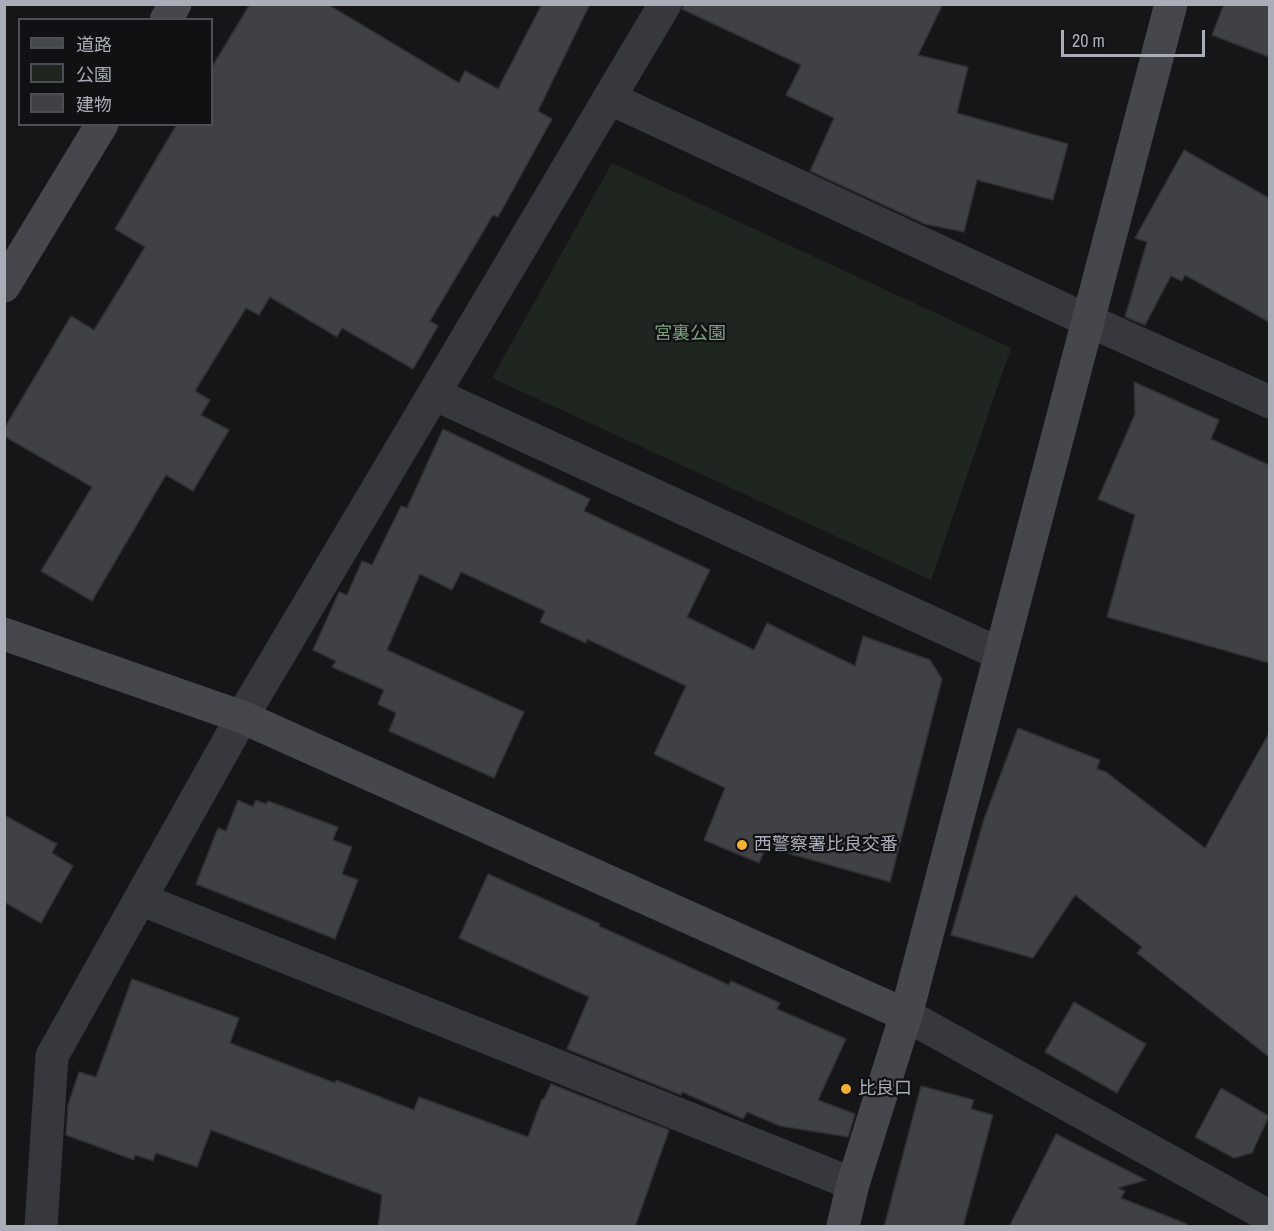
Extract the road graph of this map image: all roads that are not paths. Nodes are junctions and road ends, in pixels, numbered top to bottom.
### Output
1 (175, 4) edge
2 (665, 4) edge
3 (1171, 4) edge
4 (167, 18) edge
5 (609, 98) junction
6 (101, 126) edge
7 (4, 286) edge
8 (1087, 320) junction
9 (434, 394) junction
10 (1269, 402) edge
11 (4, 634) edge
12 (1000, 654) junction
13 (242, 717) junction
14 (140, 899) junction
15 (906, 1015) junction
16 (853, 1184) junction
17 (1266, 1215) edge
18 (42, 1227) edge
19 (843, 1227) edge

1 - 4 street
2 - 5 street
3 - 8 street
5 - 8 street
5 - 9 street
6 - 7 street
8 - 10 street
8 - 12 street
9 - 12 street
9 - 13 street
11 - 13 street
12 - 15 street
13 - 14 street
13 - 15 street
14 - 16 street
14 - 18 street
15 - 16 street
15 - 17 street
16 - 19 street

